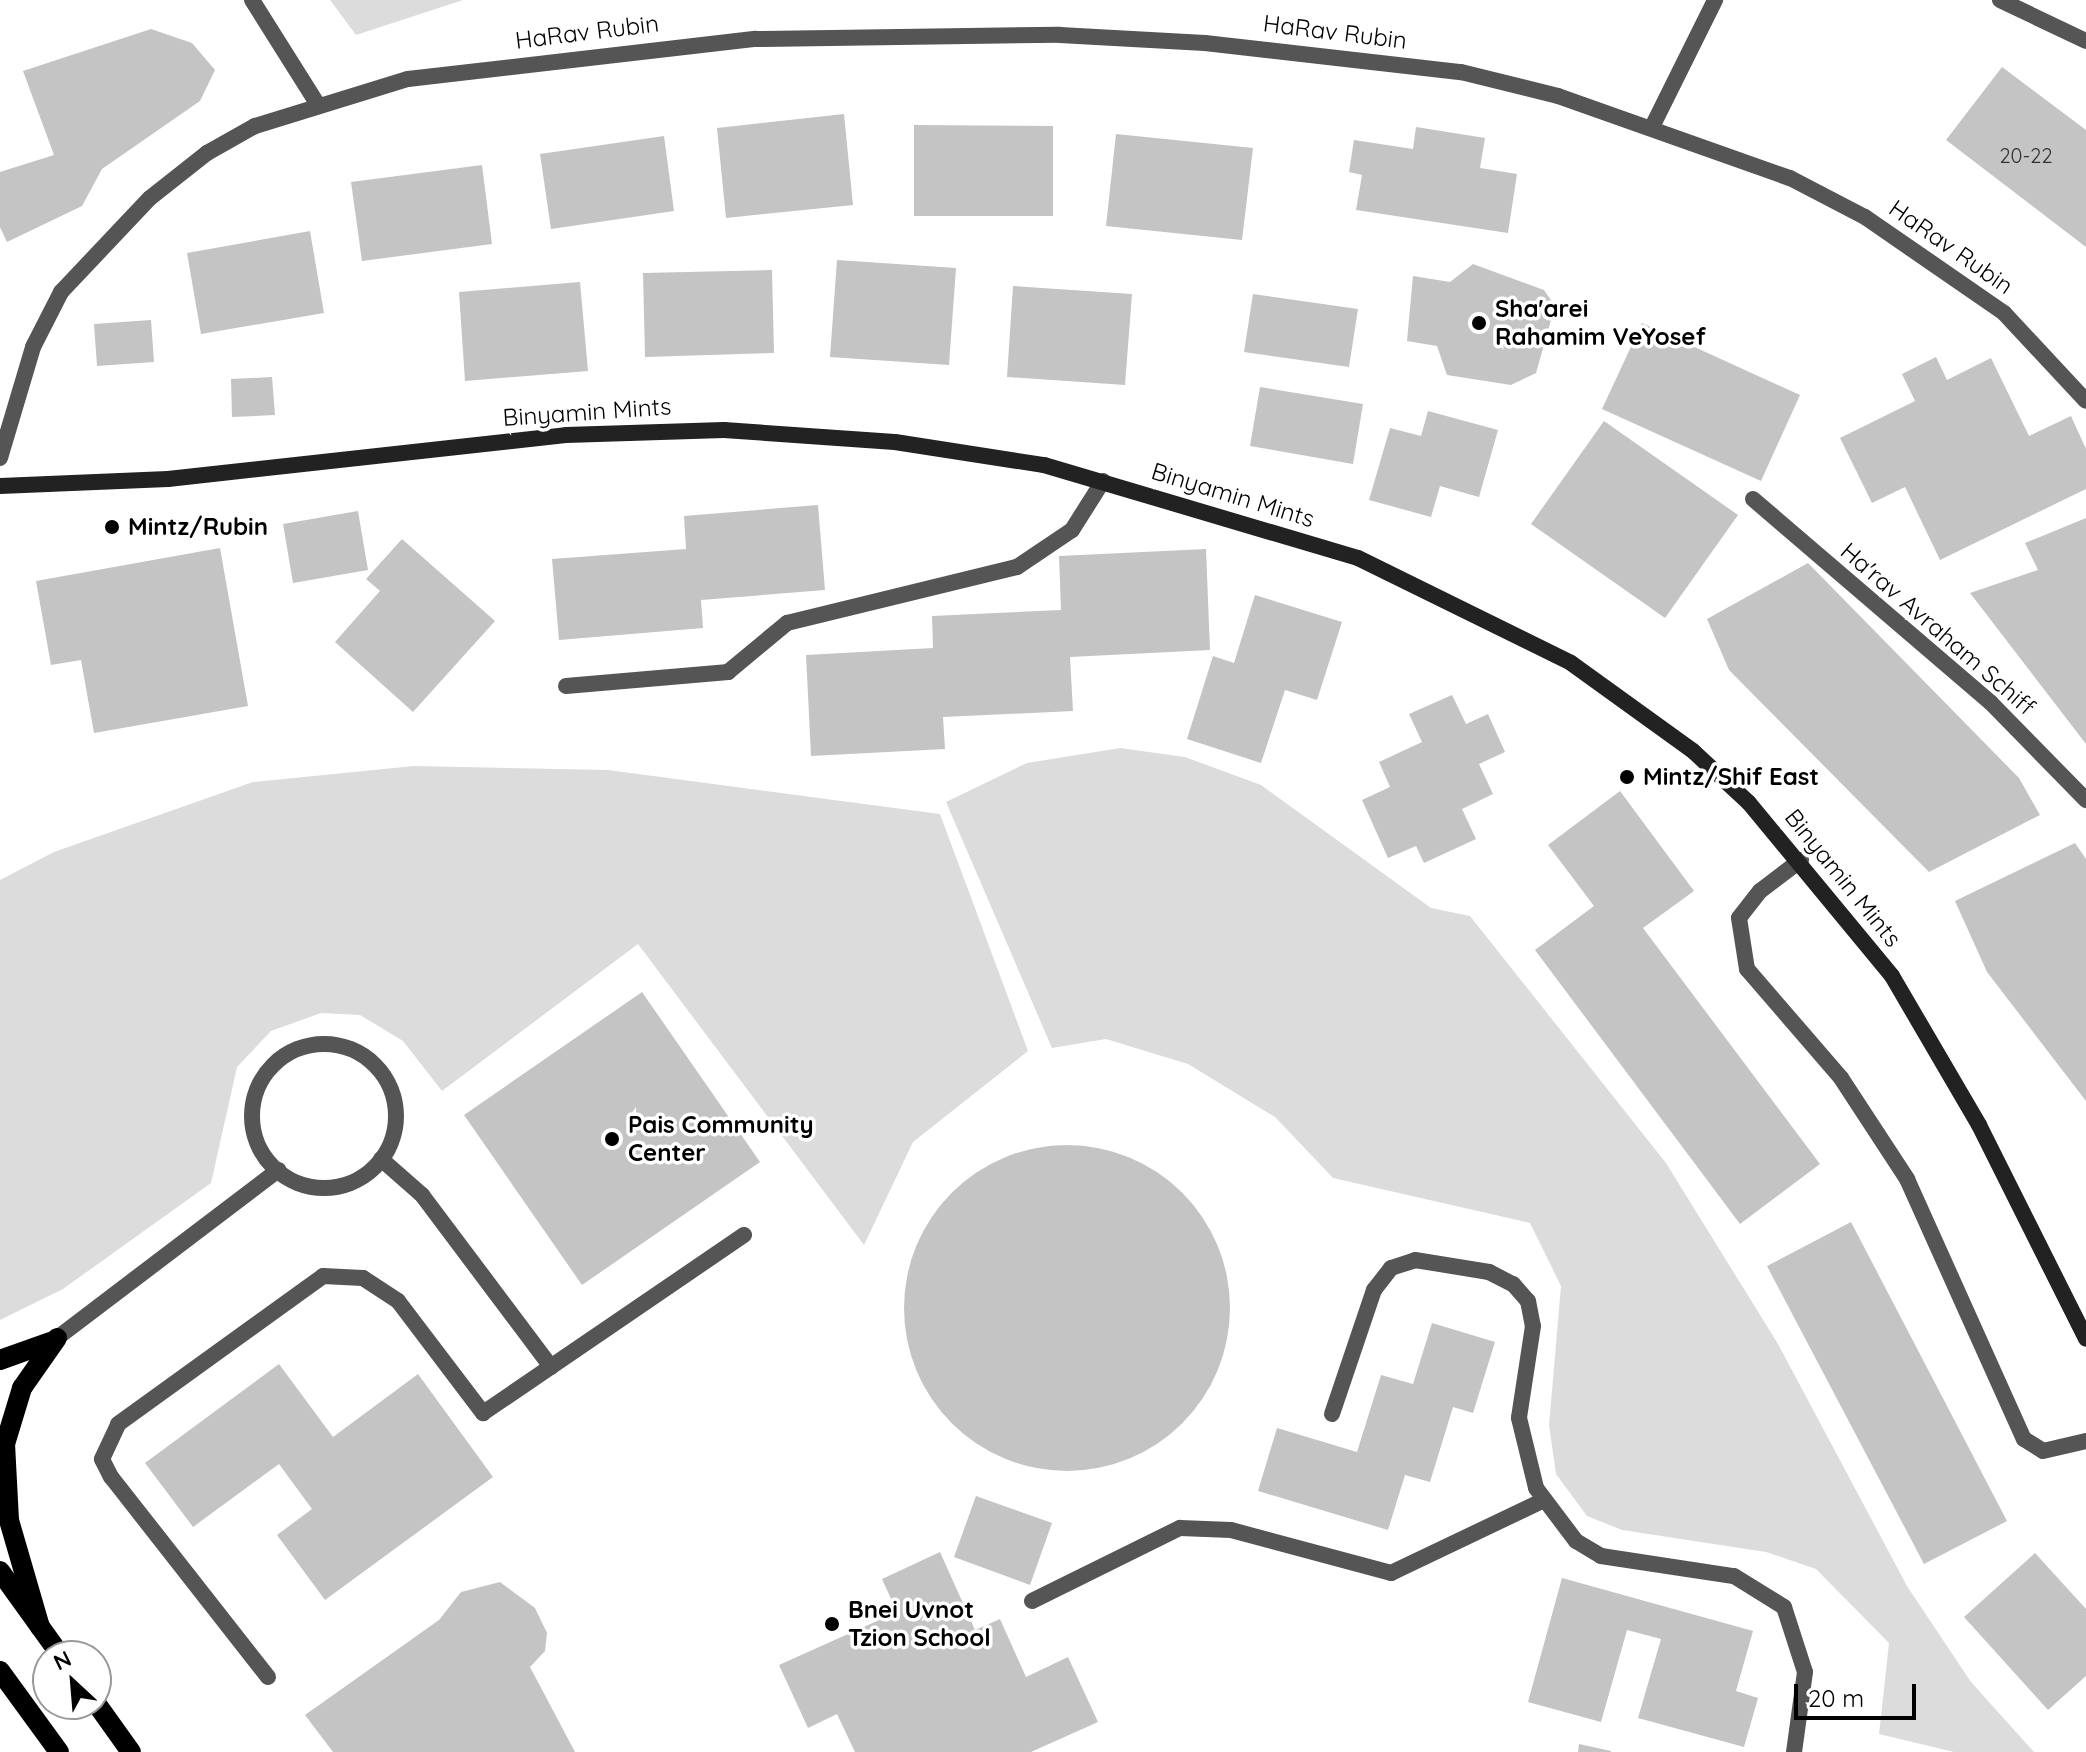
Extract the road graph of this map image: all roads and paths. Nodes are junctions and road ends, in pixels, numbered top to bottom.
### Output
1 (252, 0) edge
2 (1715, 0) edge
3 (2000, 0) edge
4 (2086, 41) edge
5 (318, 105) junction
6 (1653, 125) junction
7 (2086, 401) edge
8 (0, 458) edge
9 (1103, 481) junction
10 (0, 486) edge
11 (1753, 499) dead end
12 (566, 686) dead end
13 (2086, 800) edge
14 (1801, 860) junction
15 (381, 1159) junction
16 (278, 1170) junction
17 (744, 1235) dead end
18 (57, 1338) junction
19 (2086, 1339) edge
20 (0, 1360) edge
21 (551, 1367) junction
22 (1332, 1414) dead end
23 (2086, 1441) edge
24 (1544, 1500) junction
25 (0, 1571) edge
26 (1032, 1601) dead end
27 (40, 1627) junction
28 (49, 1640) edge
29 (0, 1671) edge
30 (268, 1677) dead end
31 (108, 1720) edge
32 (59, 1752) edge
33 (131, 1752) edge
34 (1794, 1752) edge

1 - 5 street
2 - 6 street
3 - 4 street
5 - 6 street, HaRav Rubin
5 - 8 street, HaRav Rubin
6 - 7 street, HaRav Rubin
9 - 10 street, Binyamin Mints
9 - 12 street
9 - 14 street, Binyamin Mints
11 - 13 street, Ha'rav Avraham Schiff
14 - 19 street, Binyamin Mints
14 - 23 street
15 - 16 street
15 - 16 street
15 - 21 street
16 - 18 street
17 - 21 street
18 - 20 main road
18 - 27 main road
21 - 30 street
22 - 24 street
24 - 26 street
24 - 34 street
25 - 27 main road
27 - 28 main road
29 - 32 main road
31 - 33 main road

